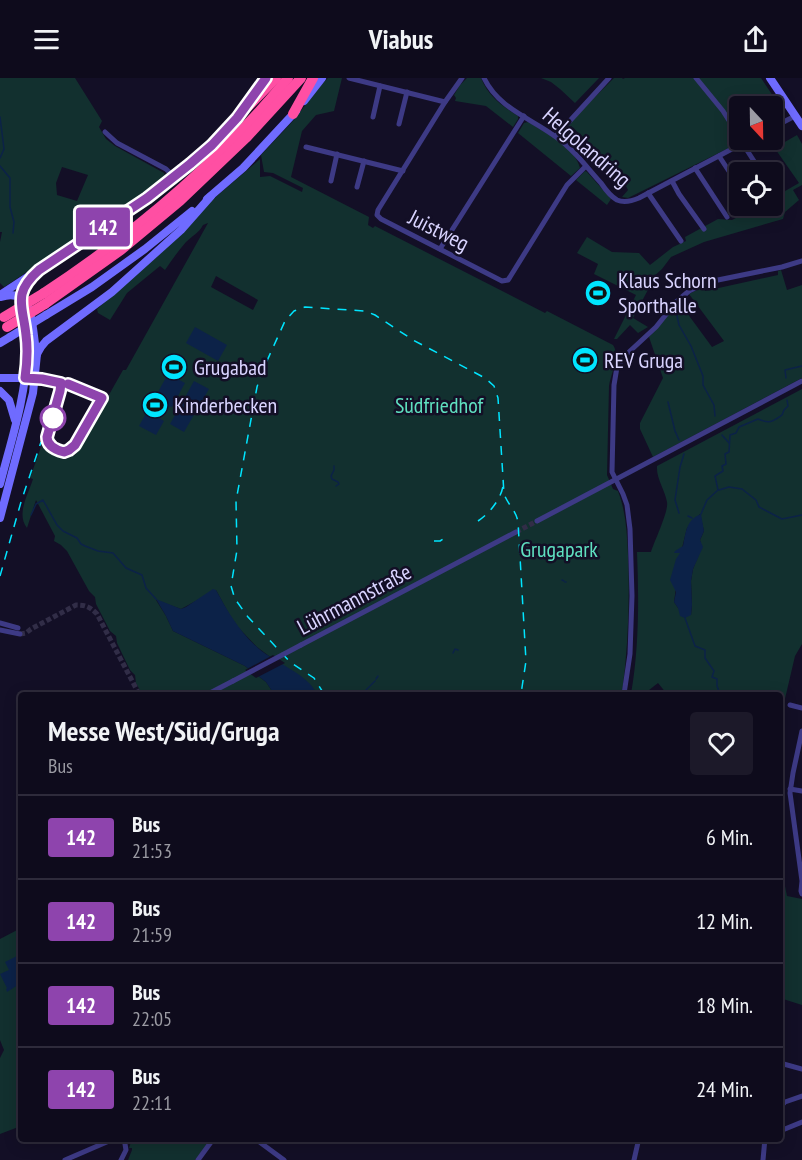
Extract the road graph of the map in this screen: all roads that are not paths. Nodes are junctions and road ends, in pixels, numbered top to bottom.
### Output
1 (266, 78) edge
2 (276, 78) edge
3 (288, 78) edge
4 (301, 78) edge
5 (313, 78) edge
6 (322, 78) edge
7 (349, 78) edge
8 (462, 78) edge
9 (484, 78) edge
10 (609, 78) edge
11 (696, 78) edge
12 (770, 78) edge
13 (380, 86) junction
14 (407, 92) junction
15 (445, 102) junction
16 (293, 114) junction
17 (524, 116) junction
18 (795, 116) junction
19 (373, 117) dead end
20 (237, 118) junction
21 (729, 121) edge
22 (783, 122) edge
23 (399, 124) dead end
24 (802, 126) edge
25 (105, 132) dead end
26 (556, 136) junction
27 (306, 147) dead end
28 (729, 149) edge
29 (337, 154) junction
30 (719, 156) junction
31 (363, 161) junction
32 (586, 166) junction
33 (695, 168) junction
34 (403, 171) junction
35 (729, 171) edge
36 (174, 177) junction
37 (331, 181) dead end
38 (672, 181) junction
39 (357, 187) dead end
40 (648, 193) junction
41 (211, 196) junction
42 (727, 217) dead end
43 (704, 229) dead end
44 (681, 241) dead end
45 (440, 249) junction
46 (802, 261) edge
47 (39, 270) junction
48 (0, 296) edge
49 (21, 298) junction
50 (45, 304) junction
51 (4, 326) edge
52 (0, 343) edge
53 (38, 354) junction
54 (0, 378) edge
55 (25, 378) junction
56 (35, 379) junction
57 (802, 381) edge
58 (0, 391) edge
59 (102, 398) dead end
60 (16, 424) junction
61 (616, 480) junction
62 (0, 484) edge
63 (0, 518) edge
64 (537, 521) tunnel mouth
65 (516, 532) tunnel mouth
66 (0, 623) edge
67 (18, 628) tunnel mouth
68 (0, 630) edge
69 (20, 634) tunnel mouth
70 (212, 692) edge
71 (624, 692) edge
72 (790, 705) dead end
73 (802, 708) edge
74 (802, 734) edge
75 (790, 789) junction
76 (802, 791) edge
77 (802, 894) edge
78 (783, 1064) edge
79 (802, 1069) edge
80 (802, 1096) edge
81 (783, 1104) edge
82 (802, 1122) edge
83 (783, 1130) edge
84 (107, 1142) edge
85 (125, 1142) edge
86 (211, 1142) edge
87 (258, 1142) edge
88 (638, 1142) edge
89 (765, 1142) edge
90 (275, 1157) edge
91 (69, 1159) edge
92 (121, 1160) edge
93 (198, 1160) edge
94 (284, 1160) edge
95 (634, 1160) edge
96 (763, 1160) edge

1 - 20 main road
2 - 20 highway
3 - 50 highway
4 - 50 highway
5 - 16 highway
6 - 16 main road
7 - 13 street
8 - 15 street, Juistweg
9 - 17 street, Helgolandring
10 - 26 street
11 - 21 street
12 - 18 main road
13 - 14 street
13 - 19 street
14 - 15 street
14 - 23 street
15 - 34 street, Juistweg
16 - 41 main road
17 - 26 street, Helgolandring
17 - 45 street
18 - 22 street
18 - 24 main road
20 - 36 main road
25 - 36 street
26 - 32 street, Helgolandring
27 - 29 street
28 - 30 street, Helgolandring
29 - 31 street
29 - 37 street
30 - 33 street, Helgolandring
30 - 35 street
31 - 34 street
31 - 39 street
32 - 40 street, Helgolandring
32 - 45 street, Juistweg
33 - 38 street, Helgolandring
33 - 42 street
34 - 45 street, Juistweg
36 - 47 main road
38 - 40 street, Helgolandring
38 - 43 street
40 - 44 street, Helgolandring
41 - 50 main road
41 - 53 main road
46 - 61 street
47 - 48 main road
47 - 49 main road
48 - 49 main road
49 - 53 main road
49 - 55 main road
50 - 51 highway, bridge
51 - 52 main road
53 - 56 main road
54 - 55 main road
55 - 56 main road
55 - 60 main road
56 - 59 street
56 - 63 main road
57 - 61 street
58 - 60 main road
60 - 62 main road
61 - 64 street
61 - 71 street
65 - 70 street, Lührmannstraße, bridge
66 - 67 street
68 - 69 street
72 - 73 street
74 - 75 street
75 - 76 street
75 - 77 street
78 - 79 street
80 - 81 street
82 - 83 street
84 - 91 street
85 - 92 street
86 - 93 street
87 - 90 street
88 - 95 street
89 - 96 street
90 - 94 street

